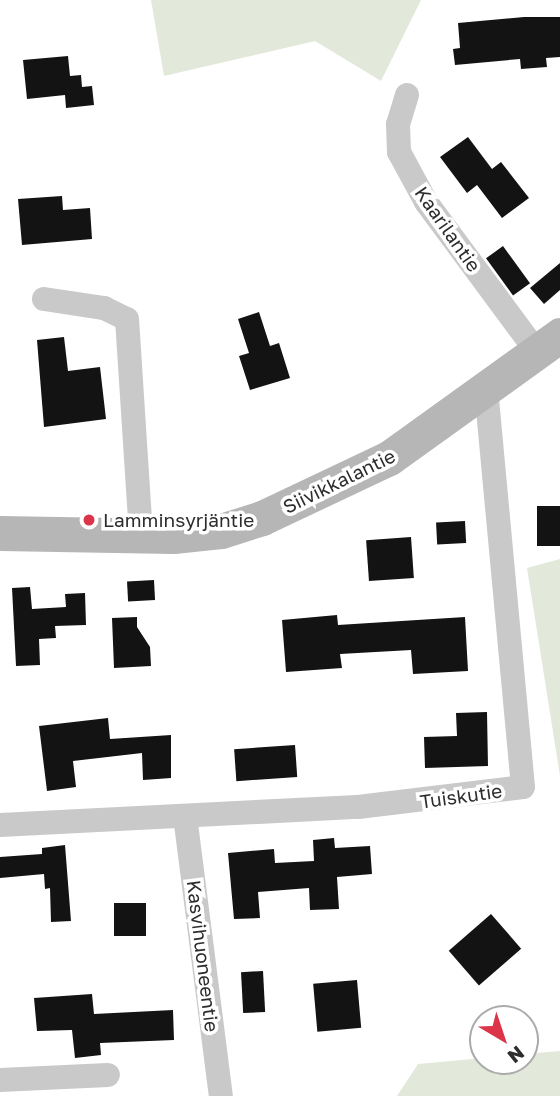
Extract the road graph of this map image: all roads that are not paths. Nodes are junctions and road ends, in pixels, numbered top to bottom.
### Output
1 (407, 95) dead end
2 (44, 299) dead end
3 (548, 343) edge
4 (486, 389) junction
5 (0, 533) edge
6 (141, 537) junction
7 (186, 816) junction
8 (0, 825) edge
9 (108, 1075) dead end
10 (0, 1080) edge
11 (221, 1096) edge

1 - 3 street, Kaarilantie
2 - 6 street
3 - 4 main road, Siivikkalantie
4 - 6 main road, Siivikkalantie
4 - 7 street, Tuiskutie
5 - 6 main road, Siivikkalantie
7 - 8 street, Tuiskutie
7 - 11 street, Kasvihuoneentie
9 - 10 street

